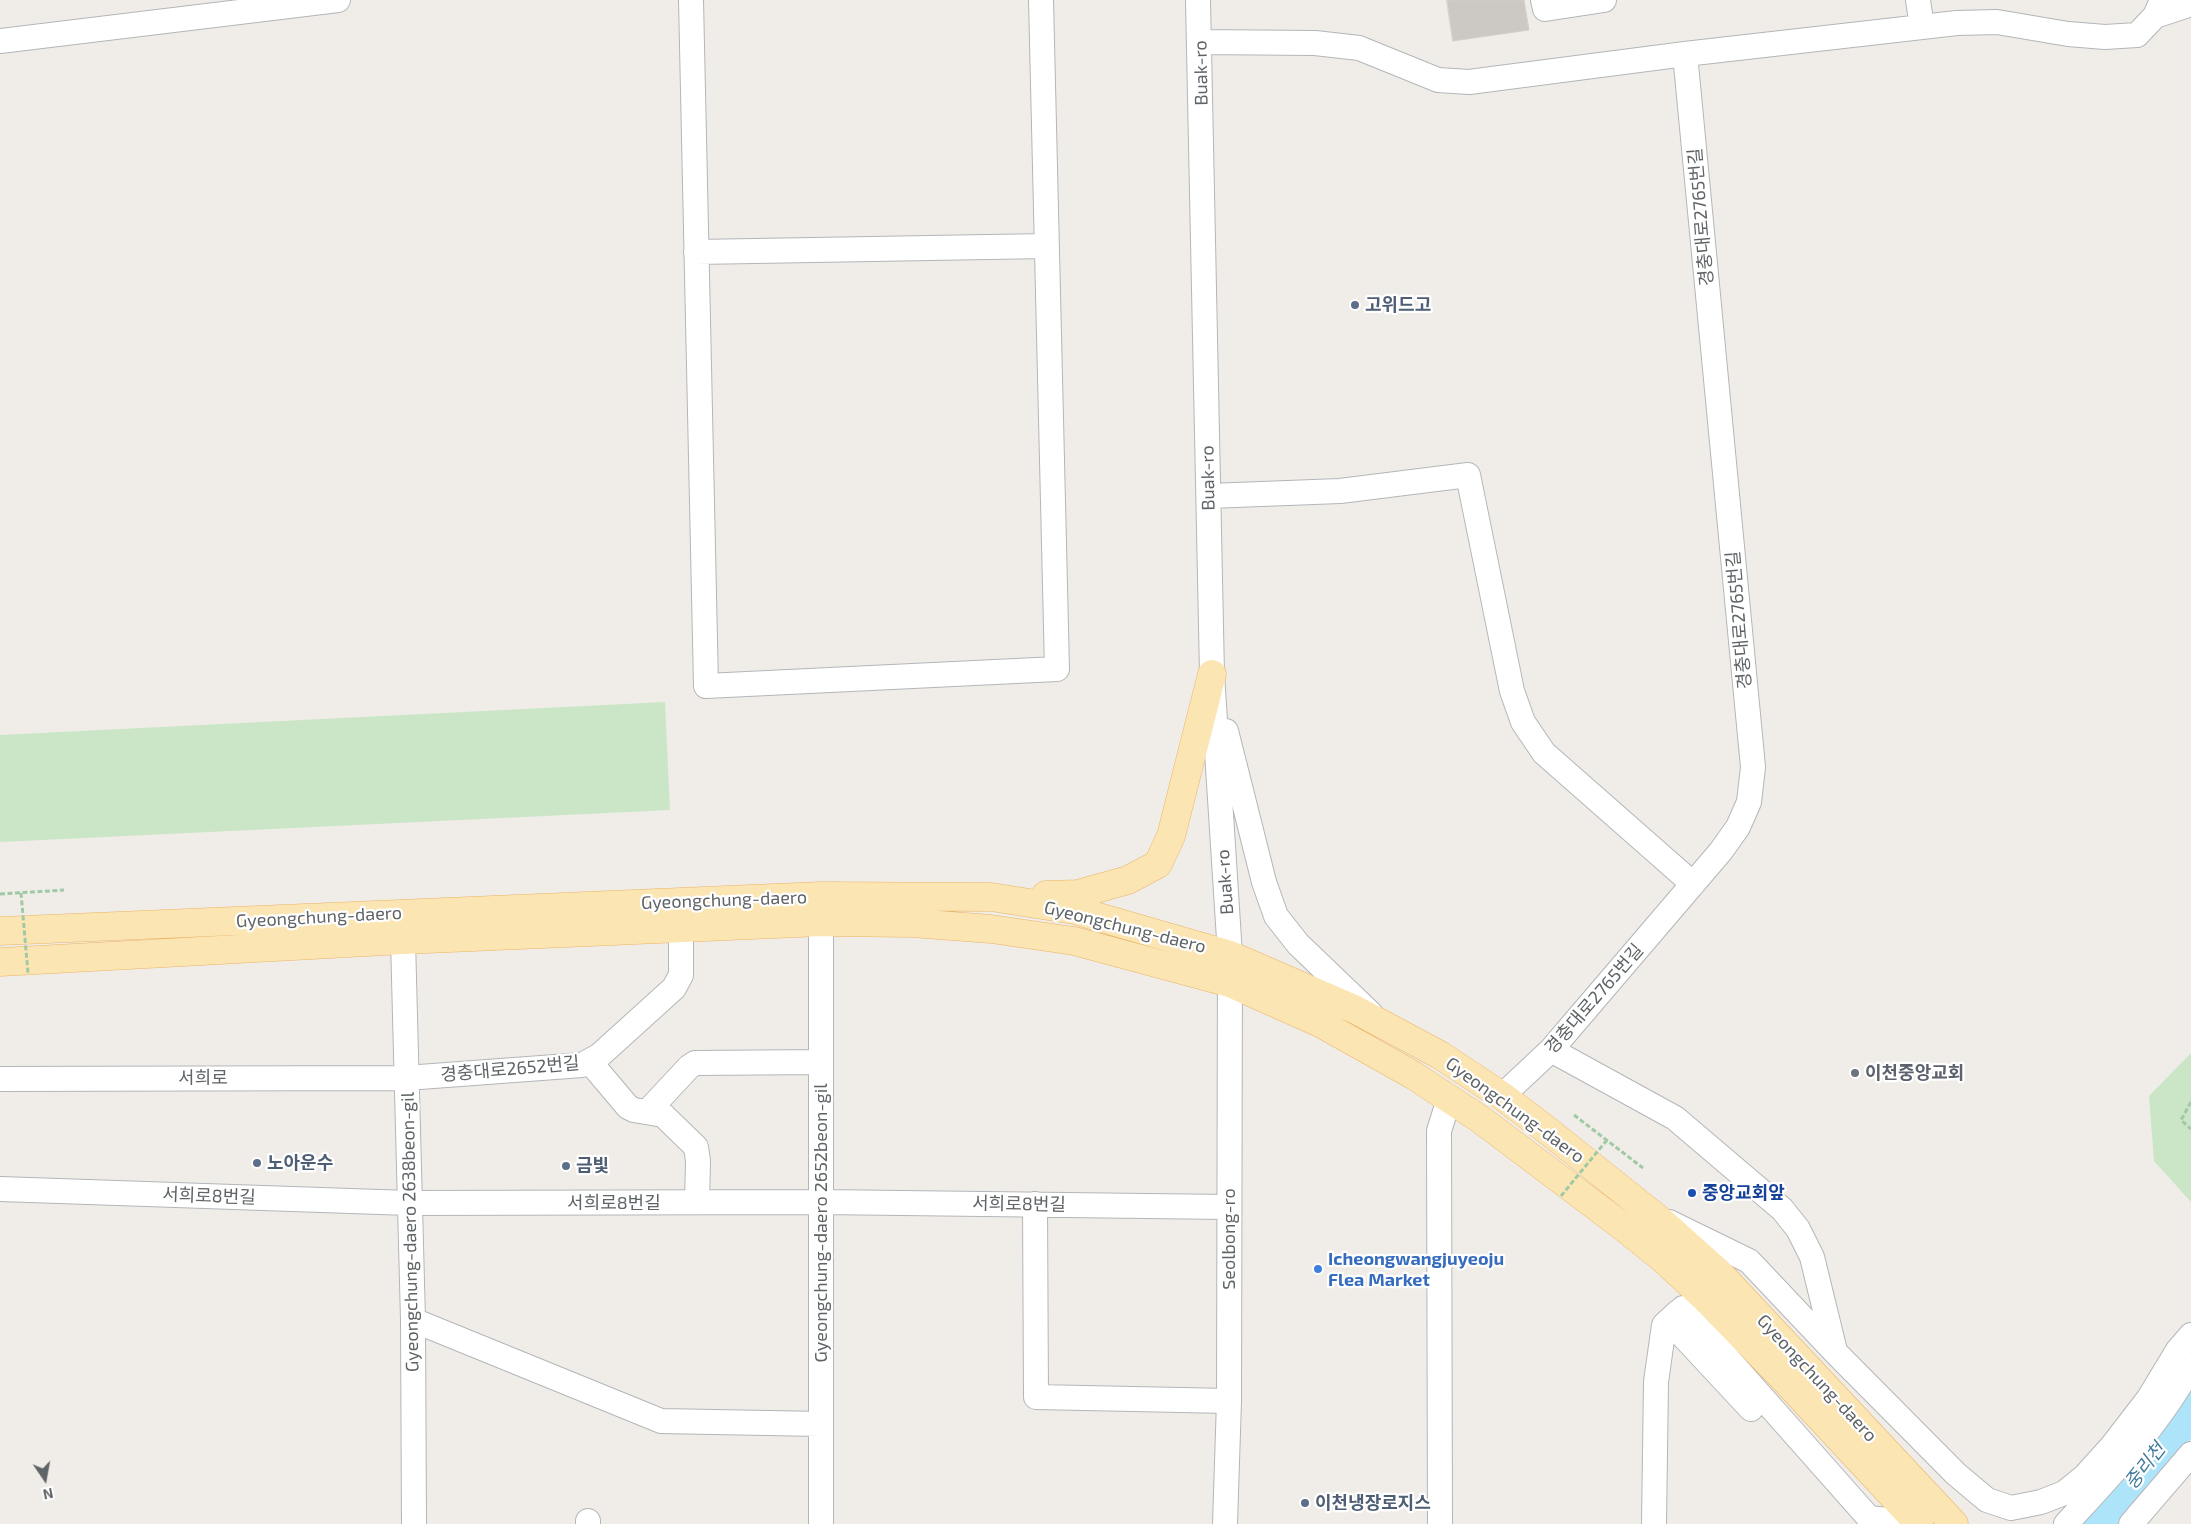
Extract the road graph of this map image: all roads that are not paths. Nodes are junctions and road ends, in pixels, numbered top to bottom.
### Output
1 (338, 0) edge
2 (691, 0) edge
3 (1041, 0) edge
4 (1198, 0) edge
5 (1544, 0) edge
6 (1604, 0) edge
7 (1918, 0) edge
8 (274, 4) edge
9 (2191, 4) edge
10 (2159, 8) edge
11 (1922, 27) junction
12 (0, 41) edge
13 (1200, 42) junction
14 (1685, 54) junction
15 (1047, 246) junction
16 (696, 252) junction
17 (1209, 496) junction
18 (1212, 674) junction
19 (1693, 884) junction
20 (991, 898) junction
21 (821, 922) junction
22 (681, 928) junction
23 (0, 931) edge
24 (403, 940) junction
25 (1230, 955) junction
26 (0, 962) edge
27 (1230, 983) junction
28 (1380, 1023) junction
29 (1551, 1050) junction
30 (590, 1062) junction
31 (821, 1062) junction
32 (0, 1078) edge
33 (406, 1078) junction
34 (1502, 1096) junction
35 (1449, 1099) junction
36 (647, 1112) junction
37 (0, 1189) edge
38 (697, 1202) junction
39 (822, 1202) junction
40 (409, 1203) junction
41 (1035, 1204) junction
42 (1228, 1208) junction
43 (1648, 1212) junction
44 (1684, 1307) junction
45 (413, 1320) junction
46 (2191, 1335) edge
47 (1835, 1352) junction
48 (2191, 1366) edge
49 (1229, 1401) junction
50 (821, 1424) junction
51 (2191, 1454) edge
52 (2013, 1516) edge
53 (414, 1524) edge
54 (821, 1524) edge
55 (1225, 1524) edge
56 (1440, 1524) edge
57 (1654, 1524) edge
58 (1858, 1524) edge
59 (1919, 1524) edge
60 (1954, 1524) edge
61 (2066, 1524) edge
62 (2131, 1524) edge

1 - 8 street
2 - 16 street
3 - 15 street
4 - 13 street, Buak-ro
5 - 6 street
7 - 11 street
8 - 12 street
9 - 10 street
10 - 11 street
11 - 14 street
13 - 14 street
13 - 17 street, Buak-ro
14 - 19 street, 경충대로2765번길
15 - 16 street
15 - 16 street
17 - 18 street, Buak-ro
17 - 19 street
18 - 20 main road
18 - 25 street, Buak-ro
18 - 28 street
19 - 29 street, 경충대로2765번길
20 - 23 main road, Gyeongchung-daero
20 - 25 main road, Gyeongchung-daero
21 - 22 main road, Gyeongchung-daero
21 - 27 main road, Gyeongchung-daero
21 - 31 street, Gyeongchung-daero 2652beon-gil
22 - 24 main road, Gyeongchung-daero
22 - 30 street, 경충대로2652번길
24 - 26 main road, Gyeongchung-daero
24 - 33 street, Gyeongchung-daero 2638beon-gil
25 - 27 street, Seolbong-ro
25 - 28 main road, Gyeongchung-daero
27 - 35 main road, Gyeongchung-daero
27 - 42 street, Seolbong-ro
28 - 34 main road, Gyeongchung-daero
29 - 34 street, 경충대로2765번길
29 - 47 street
30 - 33 street, 경충대로2652번길
30 - 36 street
31 - 36 street
31 - 39 street, Gyeongchung-daero 2652beon-gil
32 - 33 street, 서희로
33 - 40 street, Gyeongchung-daero 2638beon-gil
34 - 43 main road, Gyeongchung-daero
35 - 44 main road, Gyeongchung-daero
35 - 56 street
36 - 38 street
37 - 40 street, 서희로8번길
38 - 39 street, 서희로8번길
38 - 40 street, 서희로8번길
39 - 41 street, 서희로8번길
39 - 50 street, Gyeongchung-daero 2652beon-gil
40 - 45 street, Gyeongchung-daero 2638beon-gil
41 - 42 street, 서희로8번길
41 - 49 street
42 - 49 street, Seolbong-ro
43 - 47 street
43 - 60 main road, Gyeongchung-daero
44 - 57 street
44 - 58 street
44 - 59 main road, Gyeongchung-daero
45 - 50 street
45 - 53 street, Gyeongchung-daero 2638beon-gil
46 - 52 street
47 - 52 street
48 - 61 street
49 - 55 street, Seolbong-ro
50 - 54 street, Gyeongchung-daero 2652beon-gil
51 - 62 street

